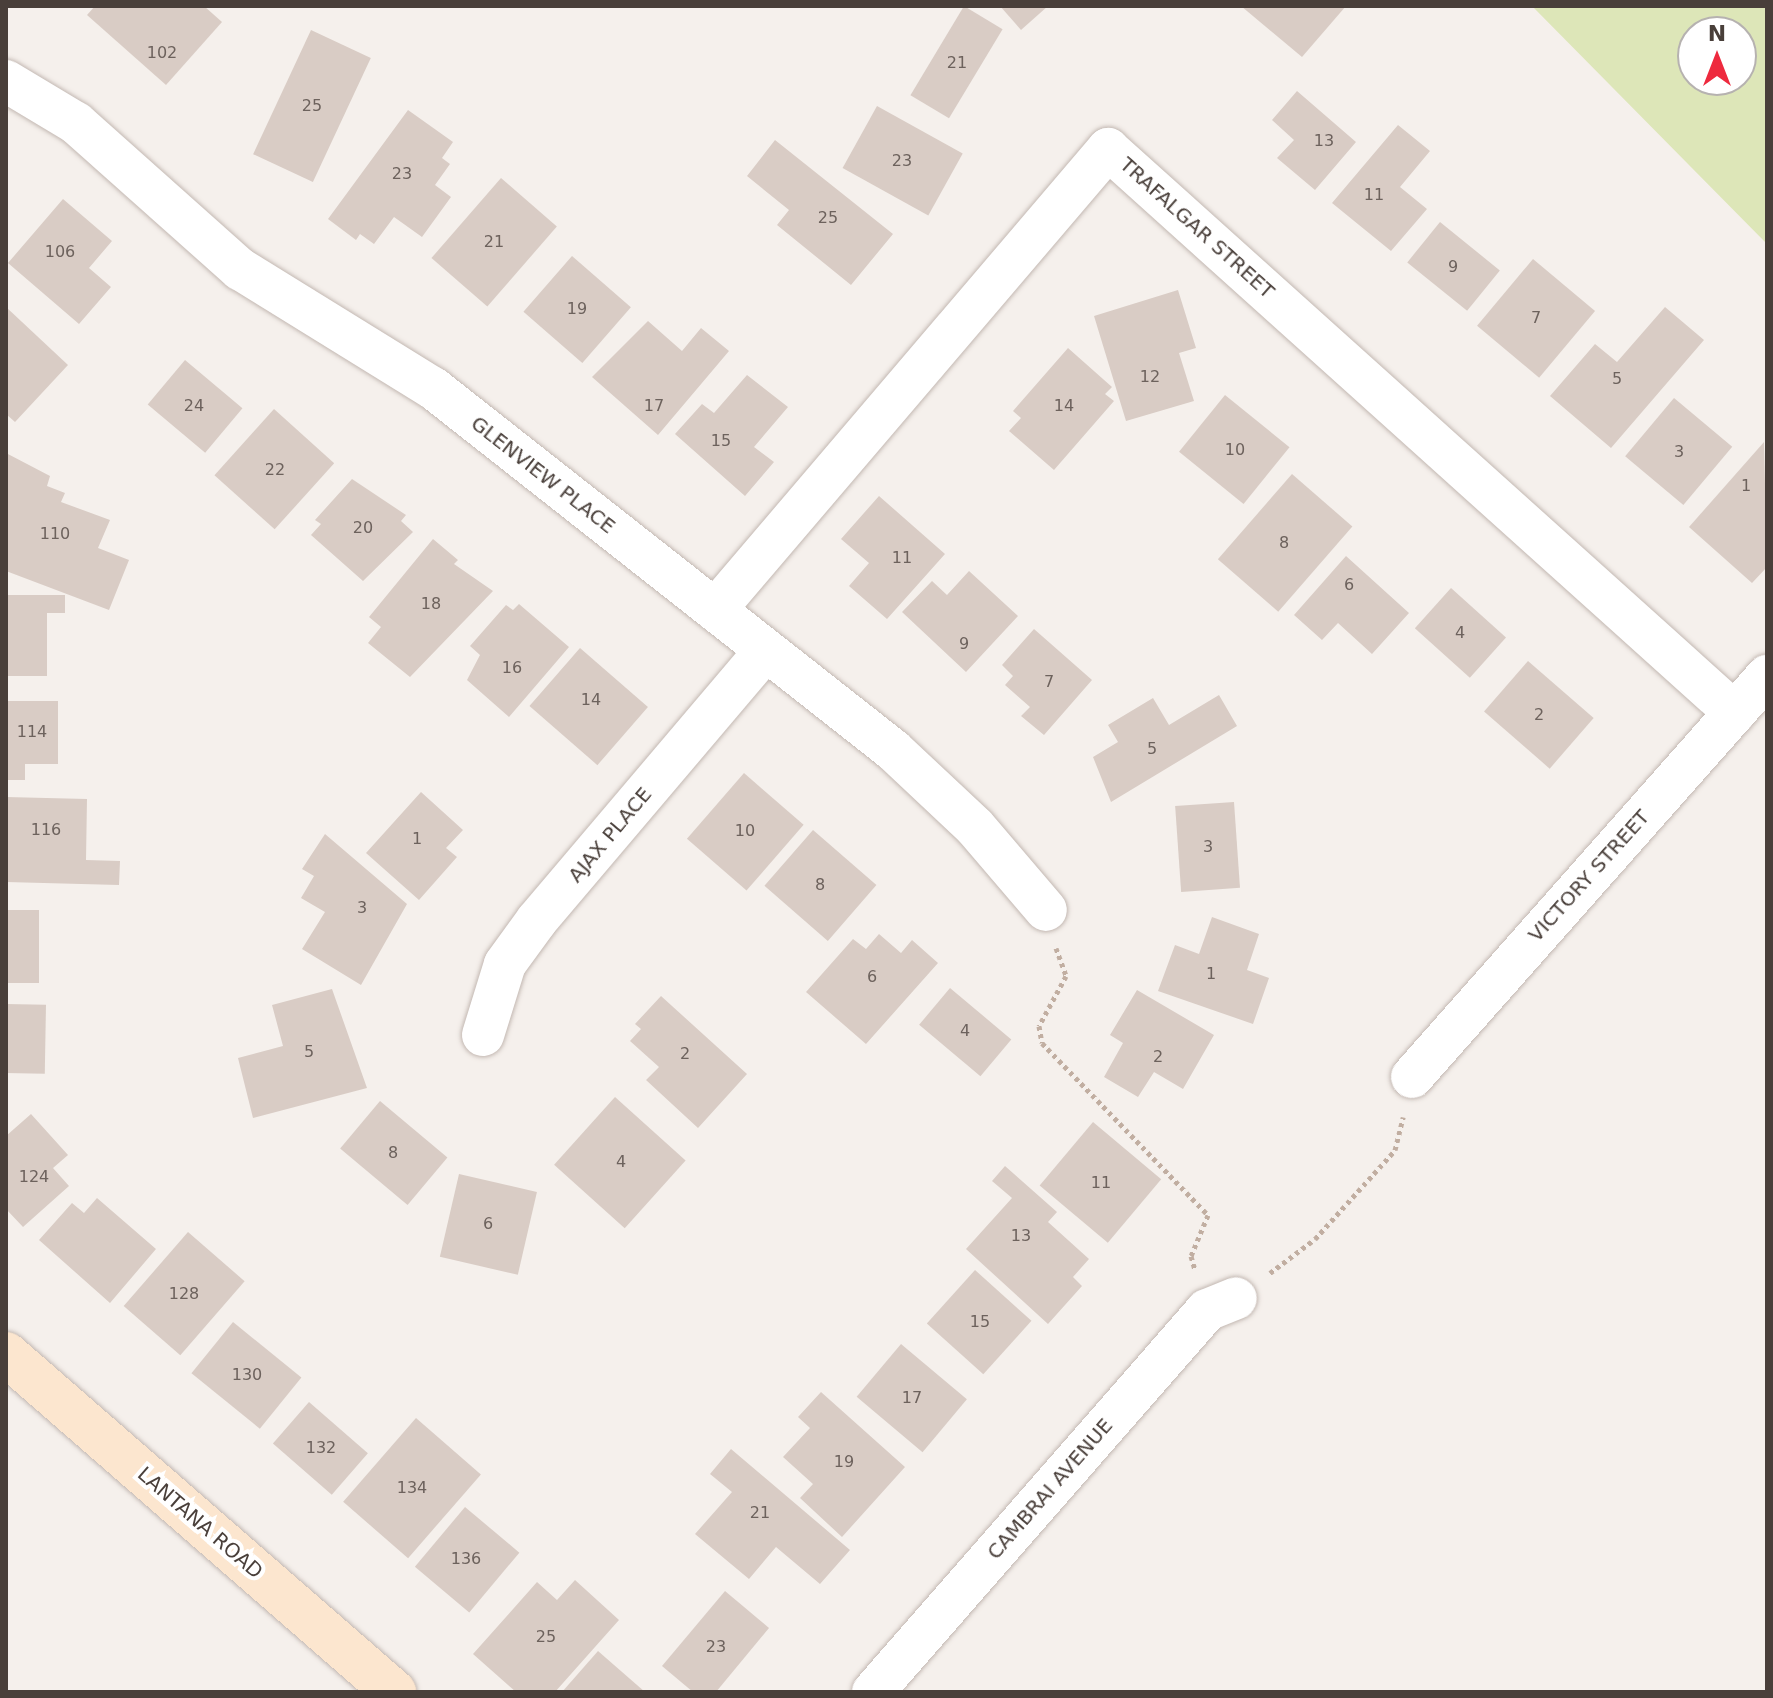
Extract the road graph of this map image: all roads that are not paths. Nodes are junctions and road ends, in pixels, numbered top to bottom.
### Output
1 (6, 81) edge
2 (715, 610) junction
3 (765, 651) junction
4 (1767, 676) edge
5 (1735, 713) junction
6 (1040, 902) road end
7 (483, 1035) dead end
8 (1412, 1077) road end
9 (1221, 1304) road end
10 (6, 1354) edge
11 (394, 1692) edge
12 (873, 1692) edge

1 - 2 street, GLENVIEW PLACE
2 - 3 street, GLENVIEW PLACE
2 - 5 street, TRAFALGAR STREET
3 - 6 street, GLENVIEW PLACE
3 - 7 street, AJAX PLACE
4 - 5 street, VICTORY STREET
5 - 8 street, VICTORY STREET
9 - 12 street, CAMBRAI AVENUE
10 - 11 street, LANTANA ROAD

